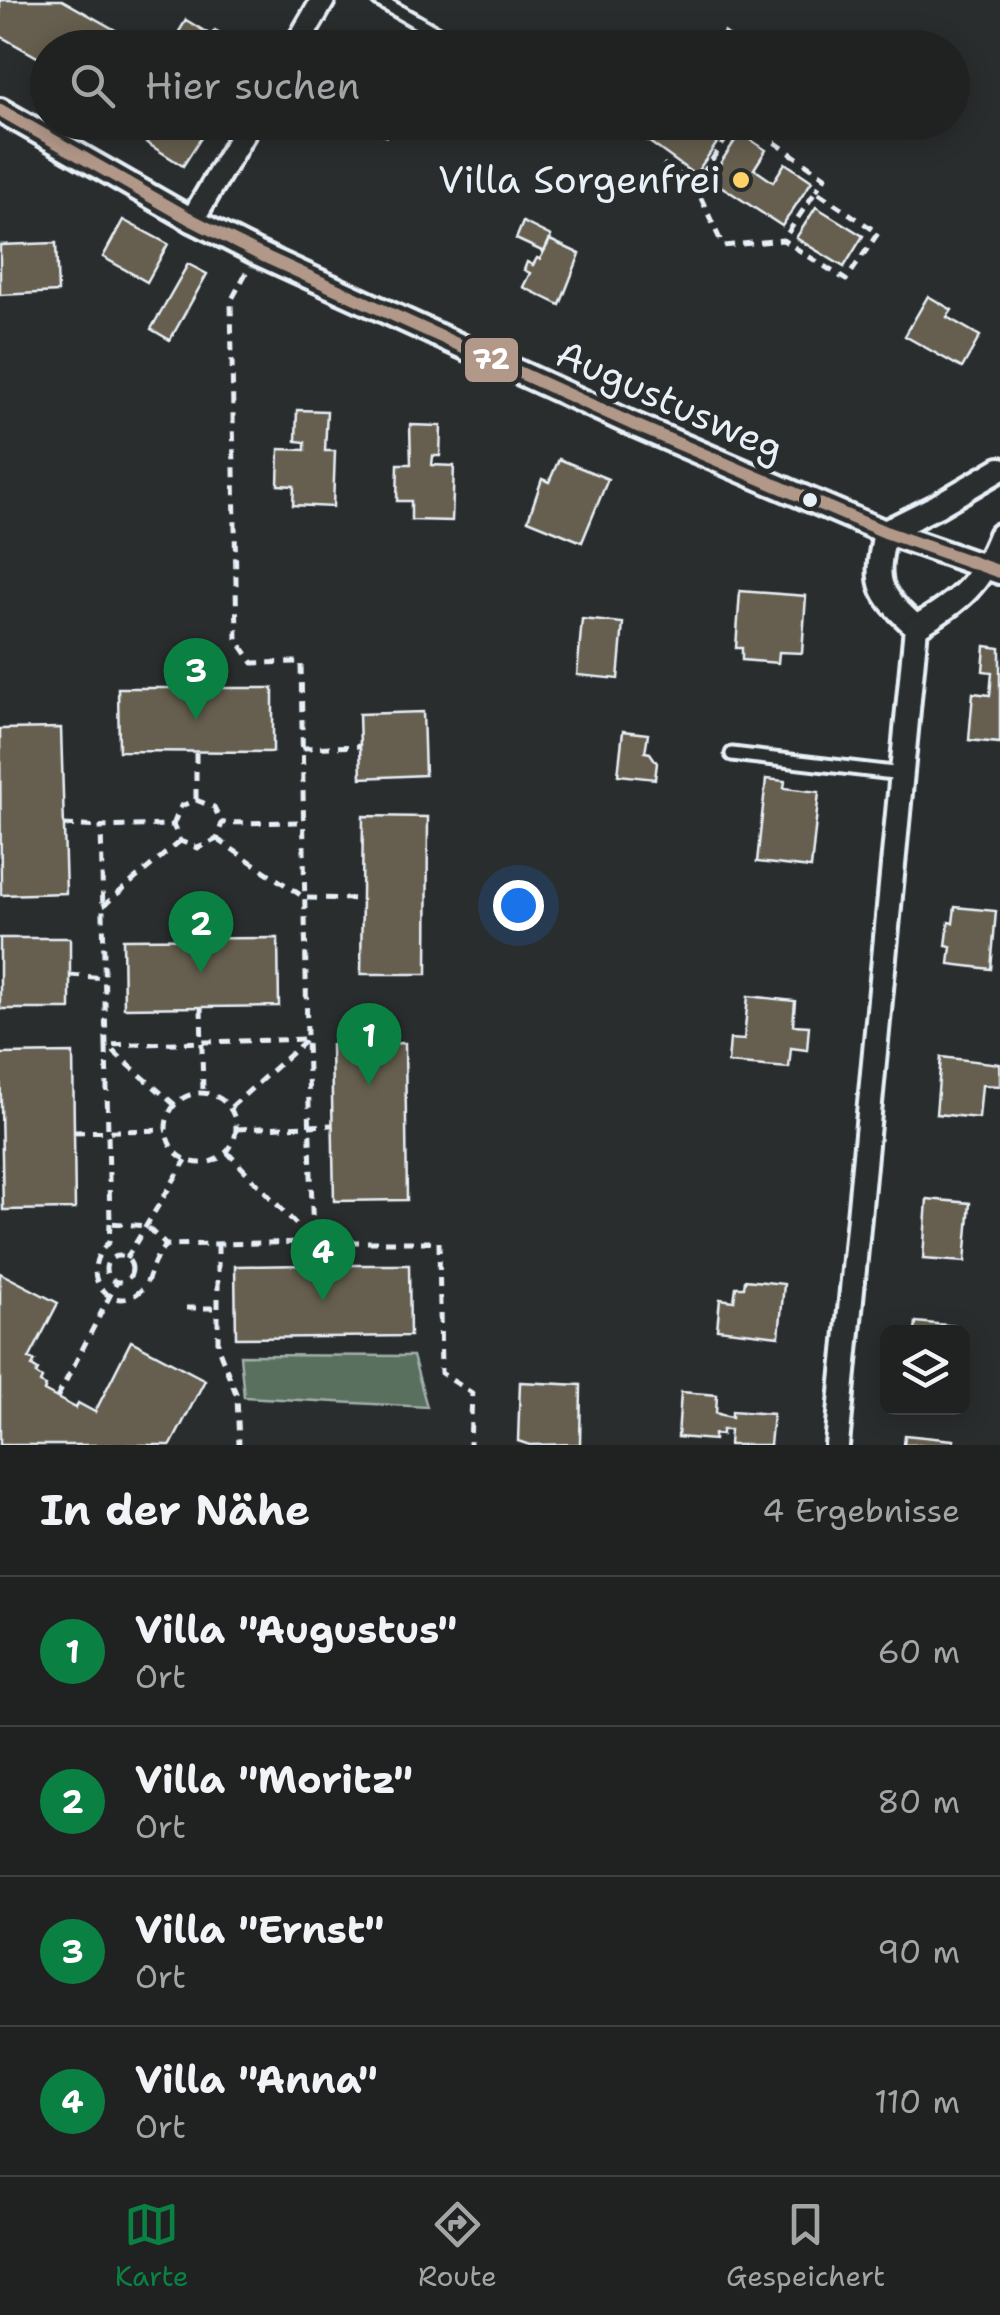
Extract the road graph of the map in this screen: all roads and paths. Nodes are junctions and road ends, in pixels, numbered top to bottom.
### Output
1 (323, 0) edge
2 (378, 0) edge
3 (306, 30) edge
4 (430, 30) edge
5 (0, 110) edge
6 (30, 127) edge
7 (52, 140) edge
8 (239, 140) edge
9 (725, 140) edge
10 (772, 140) edge
11 (663, 164) dead end
12 (696, 185) junction
13 (816, 191) junction
14 (192, 220) junction
15 (783, 240) junction
16 (257, 253) junction
17 (1000, 470) edge
18 (885, 532) junction
19 (1000, 535) edge
20 (994, 570) edge
21 (916, 627) junction
22 (360, 746) dead end
23 (302, 748) junction
24 (196, 753) dead end
25 (732, 754) dead end
26 (902, 774) junction
27 (196, 800) junction
28 (304, 822) junction
29 (222, 823) junction
30 (64, 825) dead end
31 (173, 825) junction
32 (101, 827) junction
33 (217, 839) junction
34 (180, 841) junction
35 (305, 898) junction
36 (360, 898) dead end
37 (103, 906) junction
38 (70, 974) dead end
39 (104, 978) junction
40 (201, 1007) dead end
41 (308, 1039) junction
42 (201, 1042) junction
43 (106, 1045) junction
44 (203, 1092) junction
45 (174, 1105) junction
46 (230, 1108) junction
47 (310, 1125) junction
48 (332, 1125) dead end
49 (166, 1130) junction
50 (236, 1130) junction
51 (74, 1132) dead end
52 (108, 1132) junction
53 (227, 1152) junction
54 (186, 1160) junction
55 (110, 1223) junction
56 (146, 1226) junction
57 (313, 1242) junction
58 (218, 1244) junction
59 (166, 1245) junction
60 (126, 1258) junction
61 (311, 1265) dead end
62 (117, 1282) junction
63 (109, 1296) junction
64 (186, 1308) dead end
65 (218, 1308) junction
66 (57, 1398) dead end
67 (239, 1445) edge
68 (470, 1445) edge
69 (838, 1445) edge

1 - 3 street
2 - 4 lane
5 - 6 street, Augustusweg
7 - 14 street, Augustusweg
8 - 14 street
9 - 12 path
10 - 13 path
11 - 12 path
12 - 15 path
13 - 15 path
13 - 15 path
14 - 16 street, Augustusweg
16 - 18 street, Augustusweg
16 - 23 path
17 - 18 street
18 - 20 street, Augustusweg
18 - 21 street
19 - 20 street
20 - 21 street
21 - 26 street
22 - 23 path
23 - 28 path
24 - 27 path
25 - 26 lane
26 - 69 street
27 - 29 path
27 - 31 path
28 - 29 path
28 - 35 path
29 - 33 path
30 - 32 path
31 - 32 path
31 - 34 path
32 - 37 path
33 - 34 path
33 - 35 path
34 - 37 path
35 - 36 path
35 - 41 path
37 - 39 path
38 - 39 path
39 - 43 path
40 - 42 path
41 - 42 path
41 - 46 path
41 - 47 path
42 - 43 path
42 - 44 path
43 - 45 path
43 - 52 path
44 - 45 path
44 - 46 path
45 - 49 path
46 - 50 path
47 - 48 path
47 - 50 path
47 - 57 path
49 - 52 path
49 - 54 path
50 - 53 path
51 - 52 path
52 - 55 path
53 - 54 path
53 - 57 path
54 - 56 path
55 - 56 path
55 - 63 path
56 - 59 path
56 - 60 path
57 - 58 path
57 - 61 path
57 - 68 path
58 - 59 path
58 - 65 path
59 - 63 path
60 - 62 path
60 - 62 path
62 - 63 path
63 - 66 path
64 - 65 path
65 - 67 path

